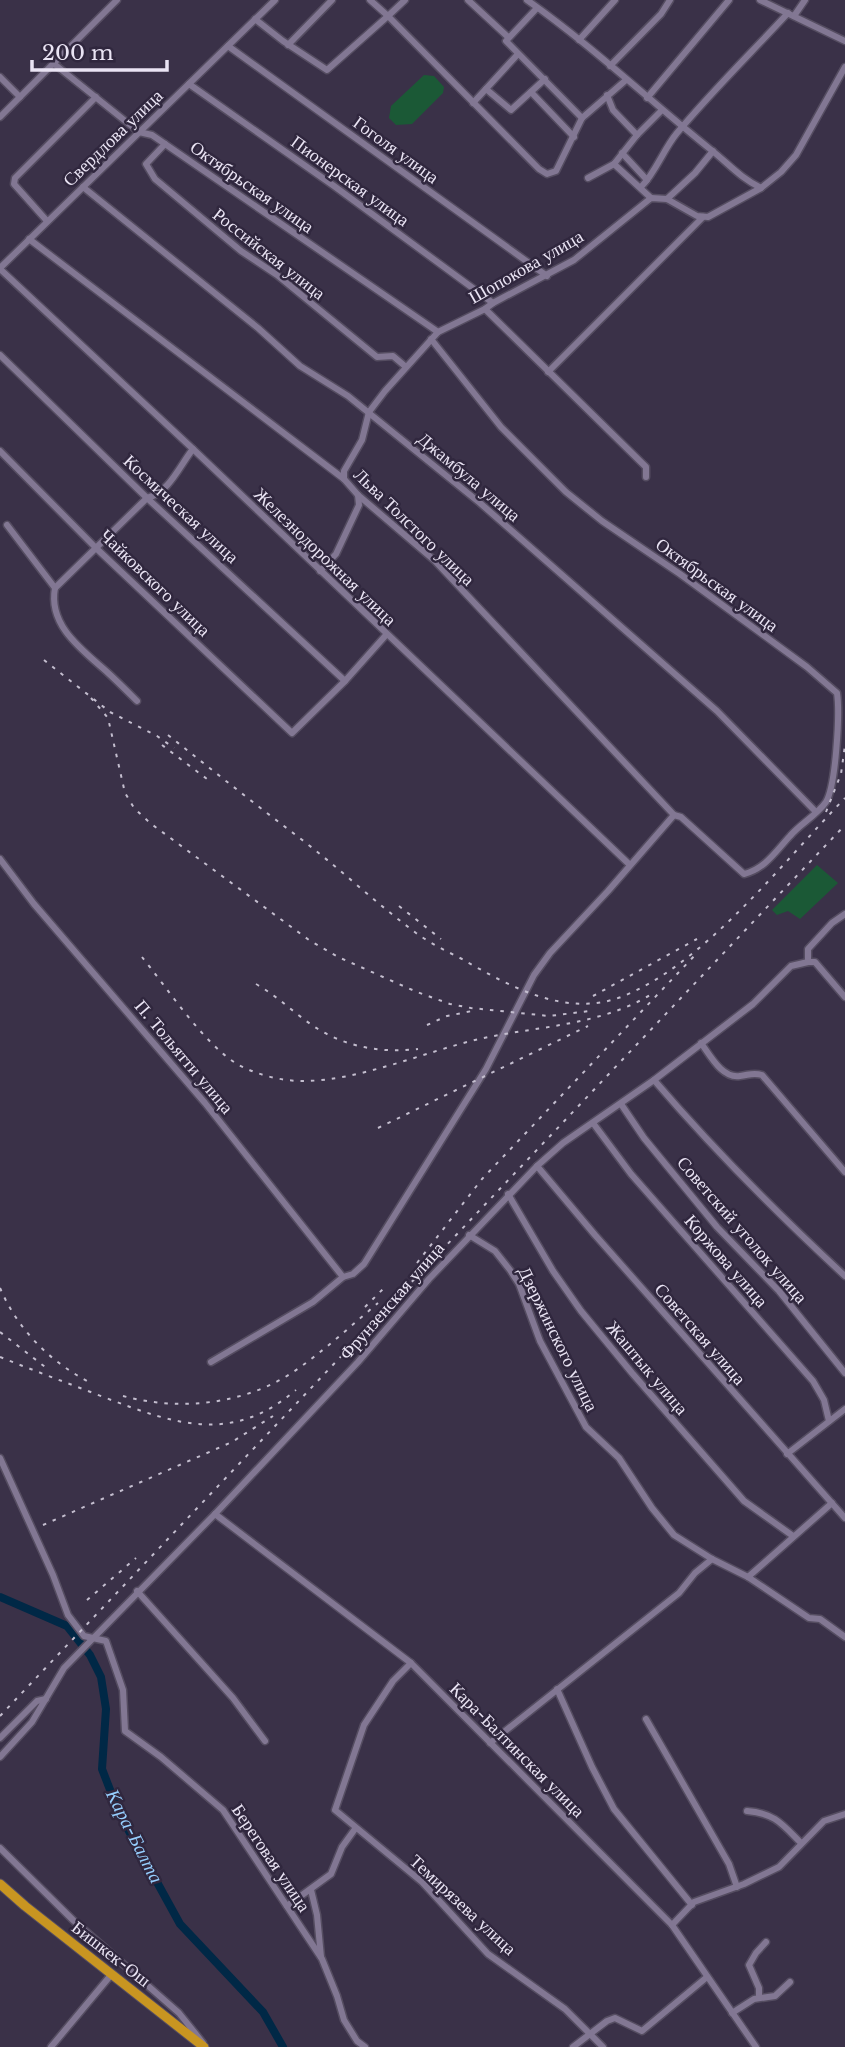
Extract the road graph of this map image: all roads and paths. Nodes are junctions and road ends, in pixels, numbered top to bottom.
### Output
1 (117, 0) edge
2 (275, 0) edge
3 (332, 0) edge
4 (370, 0) edge
5 (405, 0) edge
6 (468, 0) edge
7 (615, 0) edge
8 (670, 0) edge
9 (729, 0) edge
10 (760, 0) edge
11 (805, 0) edge
12 (529, 1) edge
13 (537, 8) junction
14 (791, 15) junction
15 (388, 16) junction
16 (255, 19) junction
17 (508, 37) junction
18 (579, 40) junction
19 (845, 41) edge
20 (289, 45) junction
21 (228, 46) junction
22 (518, 54) junction
23 (53, 63) junction
24 (610, 66) junction
25 (845, 67) edge
26 (0, 77) edge
27 (545, 79) junction
28 (626, 80) junction
29 (189, 84) junction
30 (486, 89) junction
31 (531, 92) junction
32 (607, 95) junction
33 (20, 97) junction
34 (96, 97) junction
35 (647, 98) junction
36 (472, 103) junction
37 (662, 110) junction
38 (0, 117) edge
39 (582, 118) junction
40 (682, 127) junction
41 (139, 132) junction
42 (637, 135) junction
43 (574, 137) junction
44 (165, 144) junction
45 (713, 151) junction
46 (622, 153) junction
47 (614, 164) junction
48 (588, 178) dead end
49 (647, 180) junction
50 (83, 187) junction
51 (641, 187) junction
52 (761, 188) junction
53 (651, 198) junction
54 (667, 199) junction
55 (703, 217) junction
56 (47, 221) junction
57 (29, 239) junction
58 (0, 269) edge
59 (547, 276) junction
60 (492, 303) junction
61 (485, 309) junction
62 (438, 332) junction
63 (431, 339) junction
64 (0, 355) edge
65 (406, 367) junction
66 (548, 372) junction
67 (369, 412) junction
68 (193, 449) junction
69 (0, 452) edge
70 (646, 477) dead end
71 (344, 479) junction
72 (358, 495) junction
73 (147, 498) junction
74 (7, 525) dead end
75 (97, 548) junction
76 (320, 571) junction
77 (55, 588) junction
78 (386, 635) junction
79 (345, 681) junction
80 (137, 701) dead end
81 (816, 812) junction
82 (674, 815) junction
83 (0, 859) edge
84 (630, 865) junction
85 (744, 874) joint
86 (845, 914) edge
87 (808, 962) junction
88 (845, 997) edge
89 (701, 1043) junction
90 (654, 1080) junction
91 (621, 1104) junction
92 (593, 1123) junction
93 (537, 1166) junction
94 (845, 1172) edge
95 (509, 1194) junction
96 (469, 1235) junction
97 (845, 1276) edge
98 (344, 1277) junction
99 (211, 1362) dead end
100 (845, 1373) edge
101 (845, 1409) edge
102 (829, 1421) junction
103 (787, 1454) junction
104 (0, 1458) edge
105 (832, 1503) junction
106 (215, 1514) junction
107 (845, 1518) edge
108 (793, 1536) junction
109 (712, 1559) junction
110 (748, 1577) junction
111 (137, 1591) junction
112 (845, 1637) edge
113 (94, 1639) junction
114 (411, 1663) junction
115 (558, 1689) junction
116 (46, 1698) junction
117 (646, 1719) dead end
118 (0, 1738) edge
119 (265, 1741) dead end
120 (490, 1743) junction
121 (0, 1757) edge
122 (747, 1811) dead end
123 (845, 1814) edge
124 (355, 1829) junction
125 (801, 1843) junction
126 (2, 1851) edge
127 (0, 1884) edge
128 (737, 1887) junction
129 (311, 1890) junction
130 (691, 1905) junction
131 (287, 1906) junction
132 (672, 1925) junction
133 (766, 1942) dead end
134 (321, 1959) junction
135 (111, 1975) junction
136 (706, 1977) junction
137 (790, 1982) dead end
138 (759, 1997) junction
139 (732, 2013) junction
140 (590, 2033) junction
141 (51, 2047) edge
142 (205, 2047) edge
143 (365, 2047) edge
144 (573, 2047) edge
145 (603, 2047) edge
146 (756, 2047) edge

1 - 23 street
2 - 16 street, Свердлова улица
3 - 20 street
4 - 15 street
5 - 15 street
6 - 17 street
7 - 18 street
8 - 24 street
9 - 35 street
10 - 14 street
11 - 14 street
12 - 13 street
13 - 17 street
13 - 18 street
14 - 19 street
14 - 40 street
15 - 20 street
15 - 36 street
16 - 20 street
16 - 21 street, Свердлова улица
17 - 22 street
18 - 24 street
21 - 29 street, Свердлова улица
21 - 59 street, Гоголя улица
22 - 27 street
22 - 30 street
23 - 33 street
23 - 34 street, Октябрьская улица
24 - 28 street
25 - 52 street
26 - 33 street
27 - 31 street
27 - 39 street
28 - 32 street
28 - 35 street
29 - 41 street, Свердлова улица
29 - 60 street, Пионерская улица
30 - 31 street
30 - 36 street
31 - 43 street
32 - 39 street
32 - 42 street
33 - 38 street
34 - 41 street, Октябрьская улица
34 - 56 street
35 - 37 street
36 - 43 street
37 - 40 street
37 - 42 street
39 - 43 street
40 - 45 street
40 - 49 street
41 - 44 street, Октябрьская улица
41 - 50 street, Свердлова улица
42 - 46 street
44 - 62 street, Октябрьская улица
44 - 65 street, Российская улица
45 - 52 street
45 - 54 street
46 - 47 street
46 - 49 street
47 - 48 street
47 - 51 street
49 - 51 street
50 - 56 street, Свердлова улица
50 - 67 street, Джамбула улица
51 - 53 street
52 - 55 street
53 - 54 street
53 - 59 street, Шопокова улица
54 - 55 street
55 - 66 street
56 - 57 street, Свердлова улица
57 - 58 street, Свердлова улица
57 - 71 street, Льва Толстого улица
58 - 68 street, Железнодорожная улица
59 - 60 street, Шопокова улица
60 - 61 street, Шопокова улица
61 - 62 street, Шопокова улица
61 - 66 street
62 - 63 street, Шопокова улица
63 - 65 street, Шопокова улица
63 - 81 street, Октябрьская улица
64 - 73 street, Космическая улица
65 - 67 street, Шопокова улица
66 - 70 street
67 - 71 street, Шопокова улица
67 - 81 street, Джамбула улица
68 - 73 street
68 - 76 street, Железнодорожная улица
69 - 75 street, Чайковского улица
71 - 72 street, Льва Толстого улица
72 - 76 street
72 - 82 street, Льва Толстого улица
73 - 75 street
73 - 79 street, Космическая улица
74 - 77 street
75 - 77 street
75 - 79 street, Чайковского улица
76 - 78 street, Железнодорожная улица
77 - 80 street
78 - 79 street
78 - 84 street, Железнодорожная улица
81 - 85 street, Октябрьская улица
82 - 84 street
82 - 85 street, Льва Толстого улица
83 - 98 street, П. Тольятти улица
84 - 98 street
86 - 87 street
87 - 88 street
87 - 89 street, Фрунзенская улица
89 - 90 street, Фрунзенская улица
89 - 94 street
90 - 91 street, Фрунзенская улица
90 - 97 street
91 - 92 street, Фрунзенская улица
91 - 100 street, Советский уголок улица
92 - 93 street, Фрунзенская улица
92 - 102 street, Коржова улица
93 - 95 street, Фрунзенская улица
93 - 103 street, Советская улица
95 - 96 street, Фрунзенская улица
95 - 108 street, Жаштык улица
96 - 106 street, Фрунзенская улица
96 - 109 street, Дзержинского улица
98 - 99 street
101 - 102 street
102 - 103 street
103 - 105 street, Советская улица
104 - 113 street
105 - 107 street, Советская улица
105 - 108 street
106 - 111 street, Фрунзенская улица
106 - 114 street, Кара-Балтинская улица
108 - 110 street
109 - 110 street, Дзержинского улица
109 - 115 street
110 - 112 street, Дзержинского улица
111 - 113 street, Фрунзенская улица
111 - 119 street
113 - 116 street, Фрунзенская улица
113 - 131 street, Береговая улица
114 - 120 street, Кара-Балтинская улица
114 - 124 street, Темирязева улица
115 - 120 street
115 - 130 street, Кара-Балтинская улица
116 - 118 street
116 - 121 street, Фрунзенская улица
117 - 128 street
120 - 132 street, Кара-Балтинская улица
122 - 125 street
123 - 125 street
124 - 129 street
124 - 140 street, Темирязева улица
125 - 128 street
126 - 142 street
127 - 135 highway, Бишкек-Ош
128 - 130 street
129 - 131 street
129 - 134 street
130 - 132 street
131 - 134 street, Береговая улица
132 - 136 street, Кара-Балтинская улица
133 - 138 street
134 - 143 street, Береговая улица
135 - 141 street
135 - 142 highway, Бишкек-Ош
136 - 139 street, Кара-Балтинская улица
136 - 140 street
137 - 138 street
138 - 139 street
139 - 146 street, Кара-Балтинская улица
140 - 144 street
140 - 145 street, Темирязева улица

